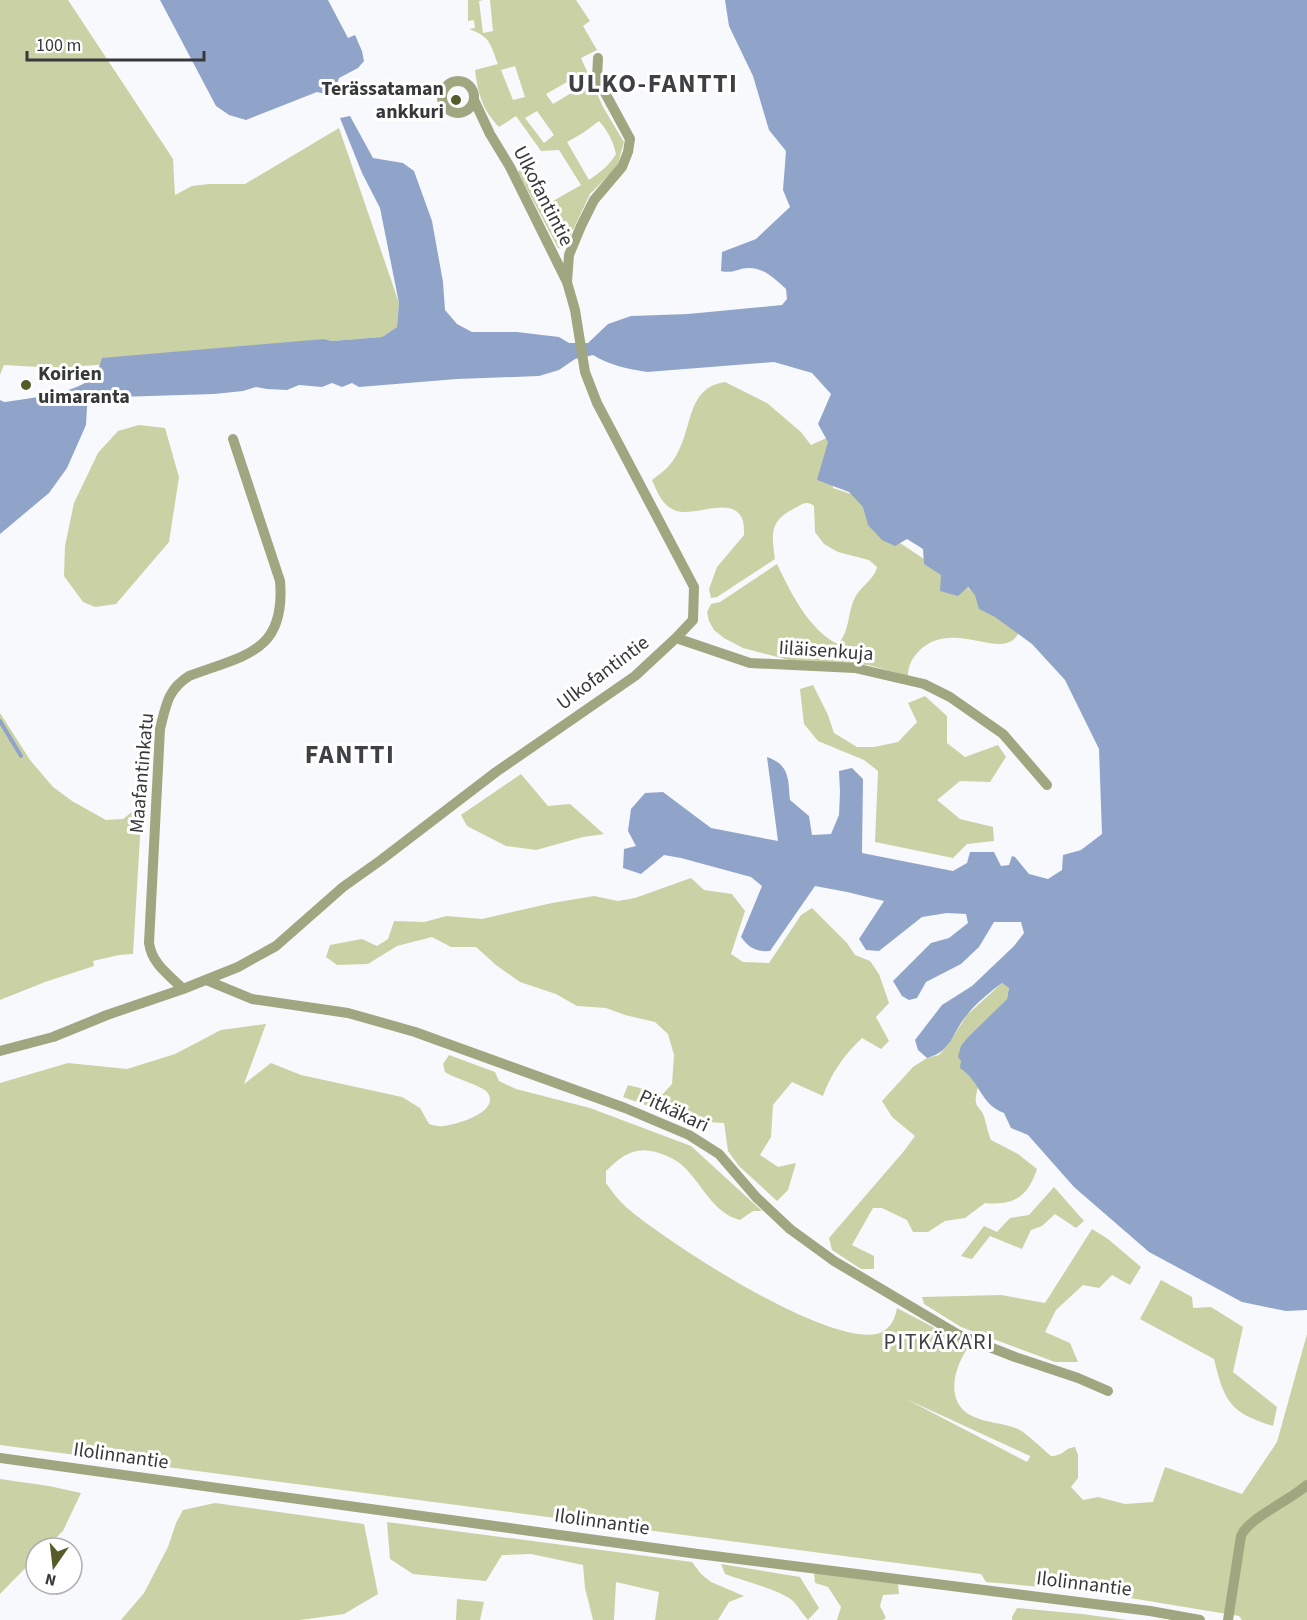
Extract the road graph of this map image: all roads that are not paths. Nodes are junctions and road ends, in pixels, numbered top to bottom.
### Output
1 (598, 58) dead end
2 (474, 100) junction
3 (459, 113) junction
4 (490, 134) junction
5 (567, 282) junction
6 (233, 439) dead end
7 (676, 638) junction
8 (1047, 786) dead end
9 (206, 980) junction
10 (183, 988) junction
11 (0, 1051) edge
12 (1108, 1391) dead end
13 (0, 1458) edge
14 (1307, 1485) edge
15 (1200, 1620) edge
16 (1228, 1620) edge

1 - 5 street
2 - 3 street
2 - 3 street, Ulkofantintie
2 - 4 street, Ulkofantintie
3 - 4 street, Ulkofantintie
4 - 5 street, Ulkofantintie
5 - 7 street, Ulkofantintie
6 - 10 street, Maafantinkatu
7 - 8 street, Iiläisenkuja
7 - 9 street, Ulkofantintie
9 - 10 street, Ulkofantintie
9 - 12 street, Pitkäkari
10 - 11 street, Ulkofantintie
13 - 15 street, Ilolinnantie
14 - 16 street

